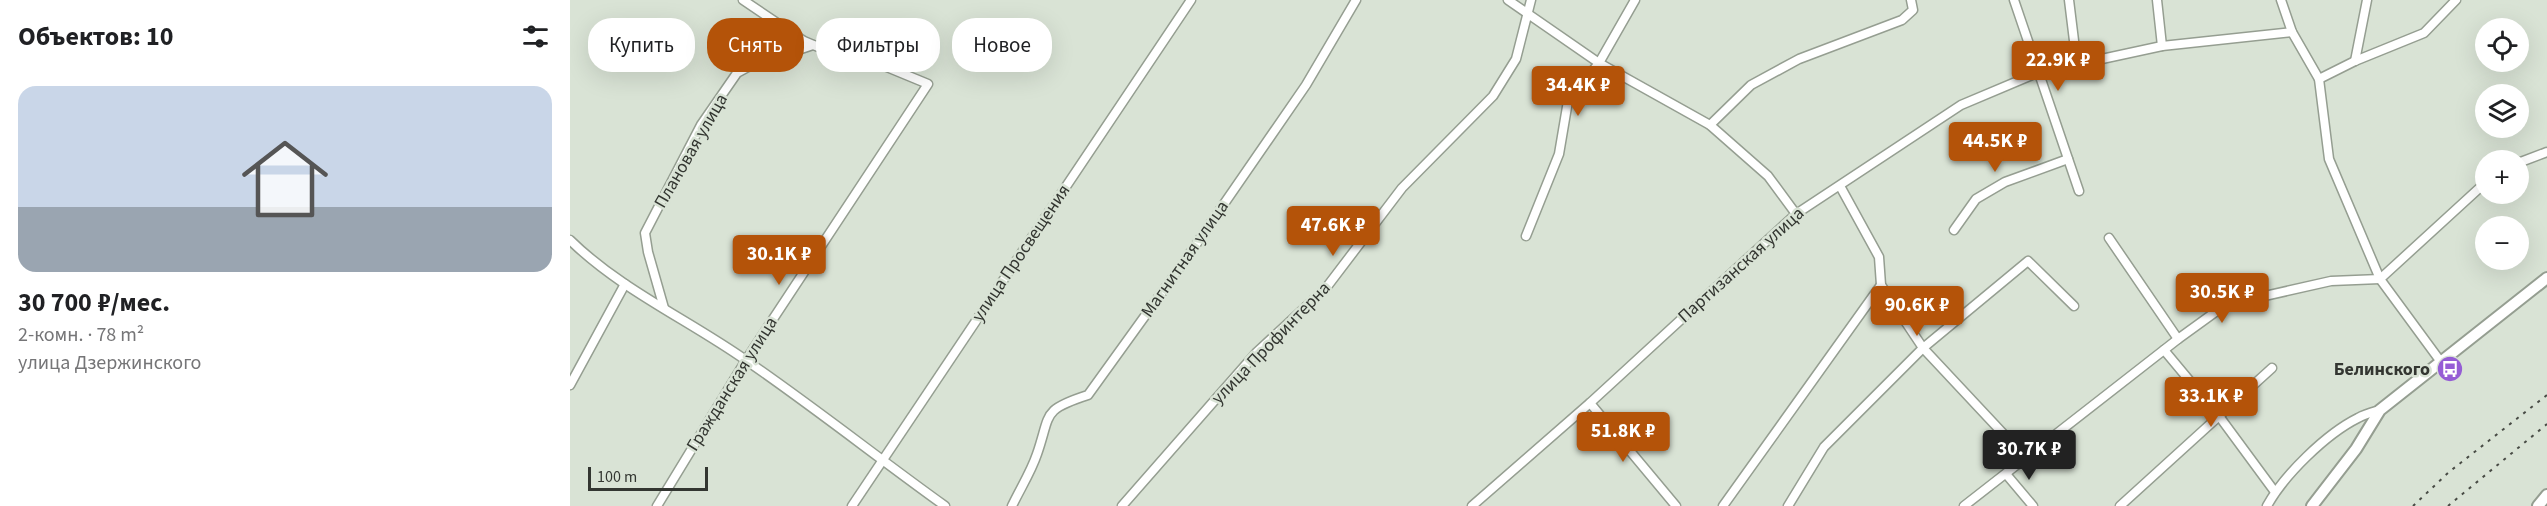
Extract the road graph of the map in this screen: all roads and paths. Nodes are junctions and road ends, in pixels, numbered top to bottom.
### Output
1 (743, 0) edge
2 (1191, 0) edge
3 (1356, 0) edge
4 (1508, 0) edge
5 (1531, 0) edge
6 (1635, 0) edge
7 (1911, 0) edge
8 (2014, 0) edge
9 (2069, 0) edge
10 (2157, 0) edge
11 (2281, 0) edge
12 (2367, 0) edge
13 (2456, 0) edge
14 (1526, 14) junction
15 (2292, 32) junction
16 (813, 45) junction
17 (2162, 46) junction
18 (2355, 61) junction
19 (1599, 63) junction
20 (2077, 65) junction
21 (2037, 73) junction
22 (2319, 79) junction
23 (1710, 125) junction
24 (2547, 152) edge
25 (2068, 159) junction
26 (2529, 159) edge
27 (1840, 186) junction
28 (2079, 191) dead end
29 (2475, 192) edge
30 (1796, 214) junction
31 (1954, 230) dead end
32 (1526, 236) dead end
33 (2109, 238) dead end
34 (570, 240) edge
35 (2547, 278) edge
36 (2380, 279) junction
37 (626, 284) junction
38 (1881, 285) junction
39 (2074, 306) dead end
40 (664, 308) junction
41 (2178, 339) junction
42 (1923, 348) junction
43 (2164, 350) junction
44 (746, 360) junction
45 (2441, 362) junction
46 (2272, 368) dead end
47 (570, 385) edge
48 (1590, 403) junction
49 (2384, 407) junction
50 (2218, 416) junction
51 (2026, 458) junction
52 (882, 461) junction
53 (2006, 474) junction
54 (2275, 492) junction
55 (2547, 495) edge
56 (657, 506) edge
57 (852, 506) edge
58 (945, 506) edge
59 (1012, 506) edge
60 (1122, 506) edge
61 (1472, 506) edge
62 (1676, 506) edge
63 (1723, 506) edge
64 (1788, 506) edge
65 (1964, 506) edge
66 (2033, 506) edge
67 (2120, 506) edge
68 (2267, 506) edge
69 (2312, 506) edge
70 (2538, 506) edge

1 - 16 street
2 - 52 street, улица Просвещения
3 - 59 street, Магнитная улица
4 - 14 street
5 - 14 street, улица Профинтерна
6 - 19 street
7 - 23 street
8 - 21 street
9 - 20 street
10 - 17 street
11 - 15 street
12 - 18 street
13 - 18 street
14 - 19 street
14 - 60 street, улица Профинтерна
15 - 17 street, Партизанская улица
15 - 22 street
16 - 40 street, Плановая улица
16 - 44 street, Гражданская улица
17 - 20 street, Партизанская улица
18 - 22 street
19 - 23 street
19 - 32 street
20 - 21 street, Партизанская улица
21 - 25 street
21 - 27 street, Партизанская улица
22 - 36 street
23 - 30 street
24 - 26 street
25 - 28 street
25 - 31 street
27 - 30 street, Партизанская улица
27 - 38 street
29 - 36 street
30 - 48 street, Партизанская улица
33 - 41 street
34 - 37 street
35 - 45 main road
36 - 41 street
36 - 45 street
37 - 40 street
37 - 47 street
38 - 42 street
38 - 63 street
39 - 42 street
40 - 44 street
41 - 43 street
42 - 51 street
42 - 64 street
43 - 50 street
43 - 51 street
44 - 52 street
44 - 56 street, Гражданская улица
45 - 49 main road
46 - 50 street
48 - 61 street, Партизанская улица
48 - 62 street
49 - 54 street
49 - 69 main road
50 - 54 street
50 - 67 street
51 - 53 street
52 - 57 street, улица Просвещения
52 - 58 street
53 - 65 street
53 - 66 street
54 - 68 street
55 - 70 main road

